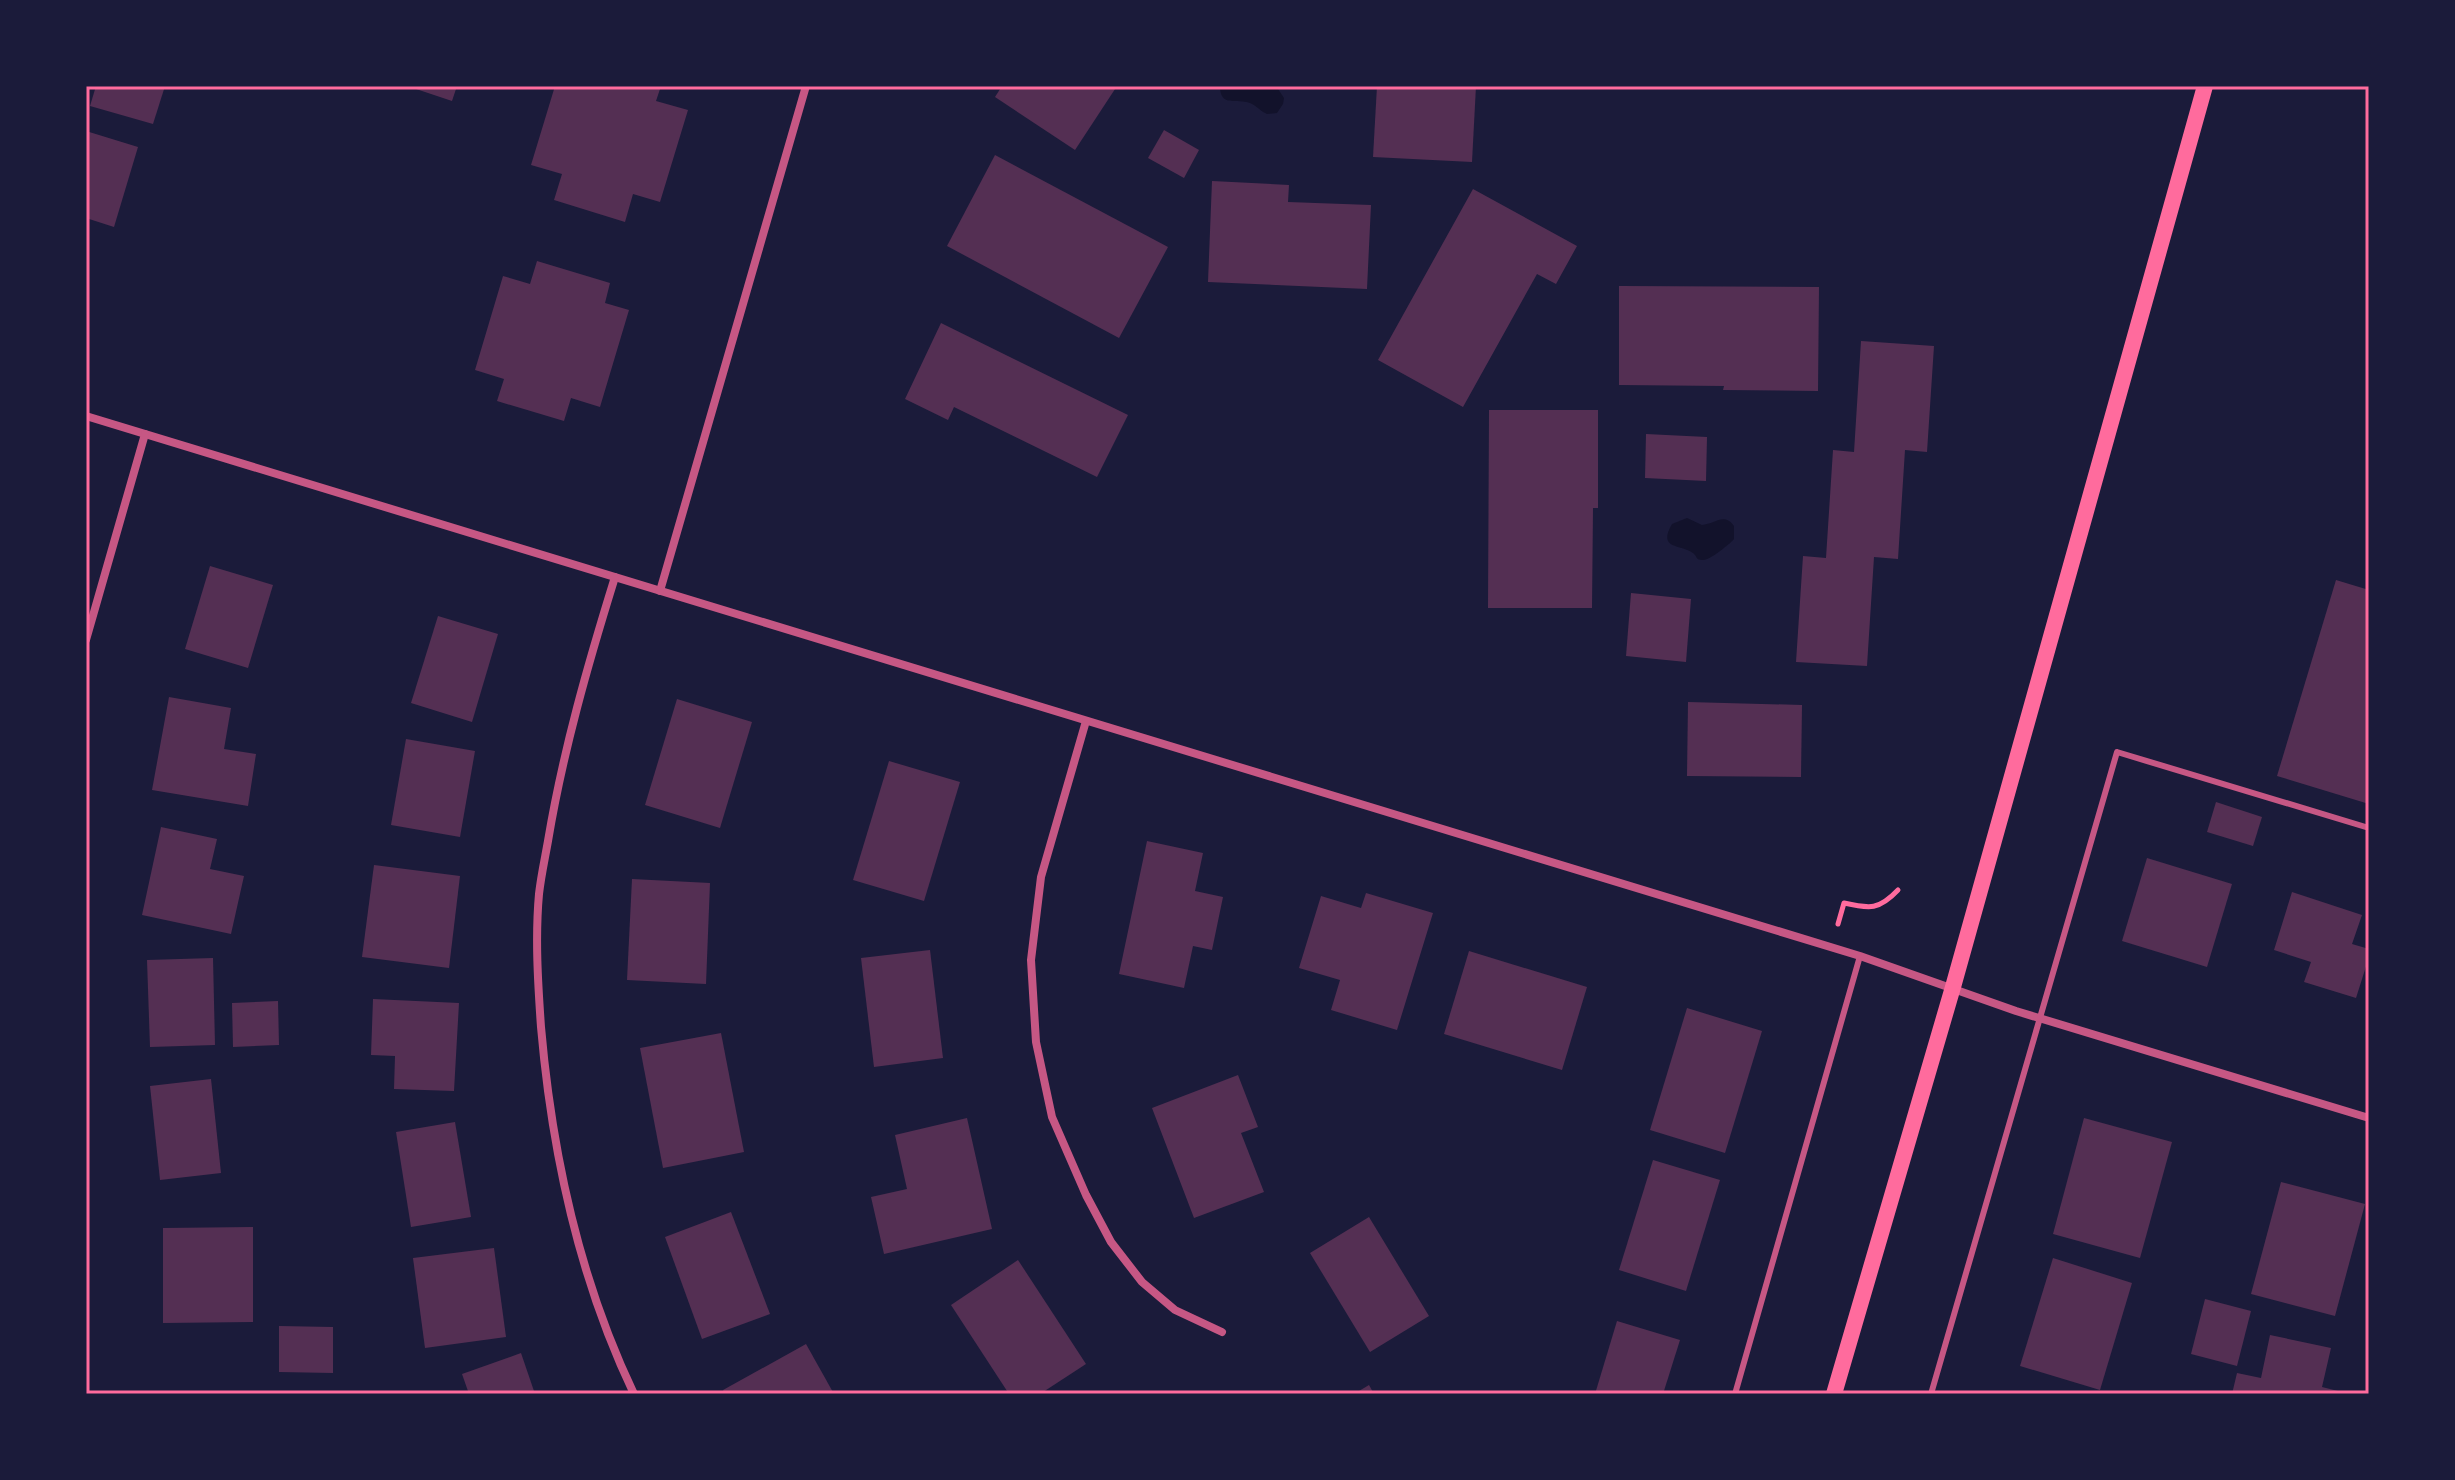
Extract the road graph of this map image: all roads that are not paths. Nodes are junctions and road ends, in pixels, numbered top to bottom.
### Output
1 (806, 86) edge
2 (2205, 86) edge
3 (86, 416) edge
4 (145, 434) junction
5 (615, 577) junction
6 (660, 591) junction
7 (86, 640) edge
8 (1086, 721) junction
9 (2369, 828) edge
10 (1860, 956) junction
11 (1953, 987) junction
12 (2040, 1018) junction
13 (2369, 1118) edge
14 (1222, 1332) dead end
15 (634, 1394) edge
16 (1735, 1394) edge
17 (1834, 1394) edge
18 (1931, 1394) edge

1 - 6 street
2 - 11 main road
3 - 4 street
4 - 5 street
4 - 7 street
5 - 6 street
5 - 15 street
6 - 8 street
8 - 10 street
8 - 14 street
9 - 12 lane
10 - 11 street
10 - 16 lane
11 - 12 street
11 - 17 main road
12 - 13 street
12 - 18 lane

